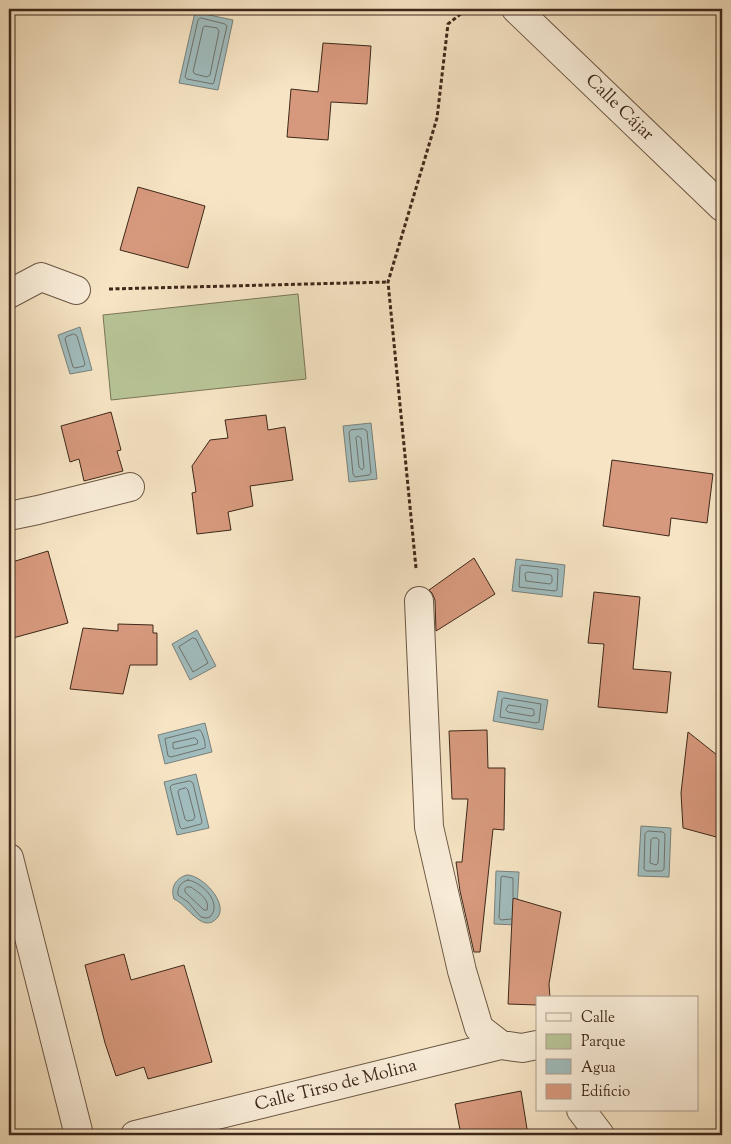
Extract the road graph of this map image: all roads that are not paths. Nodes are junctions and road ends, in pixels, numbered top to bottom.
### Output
1 (516, 9) edge
2 (722, 207) edge
3 (76, 290) road end
4 (9, 294) edge
5 (130, 486) dead end
6 (9, 516) edge
7 (419, 601) road end
8 (9, 858) edge
9 (524, 1048) edge
10 (583, 1112) edge
11 (79, 1135) edge
12 (135, 1135) edge
13 (600, 1135) edge

1 - 2 street, Calle Cájar
3 - 4 street
5 - 6 street
7 - 9 street
8 - 11 street
9 - 12 street, Calle Tirso de Molina
10 - 13 street

